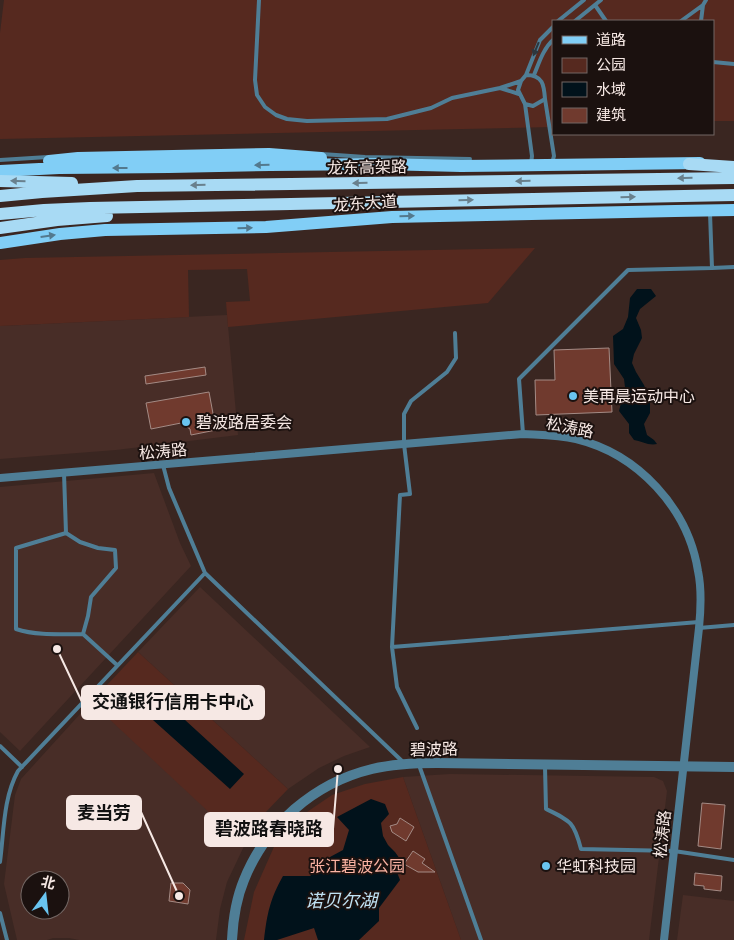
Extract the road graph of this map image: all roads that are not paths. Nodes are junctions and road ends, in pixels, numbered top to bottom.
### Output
1 (259, 0) edge
2 (584, 0) edge
3 (601, 0) edge
4 (705, 2) edge
5 (595, 6) junction
6 (559, 20) edge
7 (577, 20) edge
8 (605, 20) edge
9 (682, 20) edge
10 (702, 20) edge
11 (552, 28) edge
12 (552, 41) edge
13 (714, 63) edge
14 (734, 64) edge
15 (526, 75) junction
16 (534, 75) junction
17 (521, 81) junction
18 (500, 88) junction
19 (519, 94) junction
20 (545, 99) junction
21 (525, 104) junction
22 (119, 152) dead end
23 (71, 153) dead end
24 (470, 159) dead end
25 (0, 160) edge
26 (734, 162) edge
27 (381, 164) junction
28 (689, 164) junction
29 (0, 165) edge
30 (531, 165) junction
31 (551, 165) junction
32 (734, 167) edge
33 (0, 171) edge
34 (734, 178) edge
35 (0, 181) edge
36 (137, 186) junction
37 (734, 195) edge
38 (0, 196) edge
39 (690, 196) junction
40 (734, 201) edge
41 (224, 205) junction
42 (710, 210) junction
43 (734, 210) edge
44 (0, 214) edge
45 (0, 228) edge
46 (0, 243) edge
47 (734, 267) edge
48 (712, 268) junction
49 (455, 333) dead end
50 (523, 434) junction
51 (404, 444) junction
52 (163, 465) junction
53 (64, 473) junction
54 (0, 478) edge
55 (66, 533) junction
56 (205, 573) junction
57 (699, 625) junction
58 (734, 626) edge
59 (83, 634) junction
60 (392, 647) junction
61 (118, 665) junction
62 (417, 728) dead end
63 (0, 746) edge
64 (418, 763) junction
65 (405, 764) junction
66 (545, 764) junction
67 (22, 767) junction
68 (684, 767) junction
69 (734, 767) edge
70 (674, 851) junction
71 (734, 859) edge
72 (0, 862) edge
73 (0, 913) edge
74 (7, 940) edge
75 (232, 940) edge
76 (480, 940) edge
77 (664, 940) edge

1 - 18 lane
2 - 6 lane
3 - 5 lane
4 - 9 lane
4 - 10 lane
5 - 7 lane
5 - 8 lane
11 -> 15 lane
12 - 16 lane
13 - 14 lane
15 - 16 lane
15 - 17 lane
16 - 20 lane
17 - 18 lane
17 - 19 lane
18 - 19 lane
19 - 21 lane
20 - 21 lane
20 - 31 lane
21 - 30 lane
22 - 24 lane
23 - 25 lane
26 - 28 main road
27 - 29 main road
27 - 30 main road
27 -> 33 main road
28 - 31 main road
28 - 32 highway
30 - 31 main road
34 -> 36 highway, 龙东高架路
36 -> 35 highway
36 - 38 highway, 龙东高架路
37 - 39 highway
39 - 40 highway
41 -> 39 highway
41 - 44 highway
41 - 45 highway
42 - 43 main road, 龙东大道
46 -> 42 main road, 龙东大道
42 - 48 lane
47 - 48 lane
48 - 50 lane
49 - 51 lane
50 - 51 street, 松涛路
50 - 57 street, 松涛路
51 - 52 street, 松涛路
51 - 60 lane
52 - 53 street, 松涛路
52 - 56 lane
53 - 54 street, 松涛路
53 - 55 lane
55 - 59 lane
55 - 59 lane
56 - 61 lane
56 - 65 lane
57 - 58 lane
57 - 60 lane
57 - 68 street, 松涛路
59 - 61 lane
60 - 62 lane
61 - 67 lane
63 - 67 lane
64 - 65 street, 碧波路
64 - 66 street, 碧波路
64 - 76 lane
65 - 75 street, 碧波路
66 - 68 street, 碧波路
66 - 70 lane
67 - 72 lane
68 - 69 street, 碧波路
68 - 70 street, 松涛路
70 - 71 lane
70 - 77 street, 松涛路
73 - 74 lane

